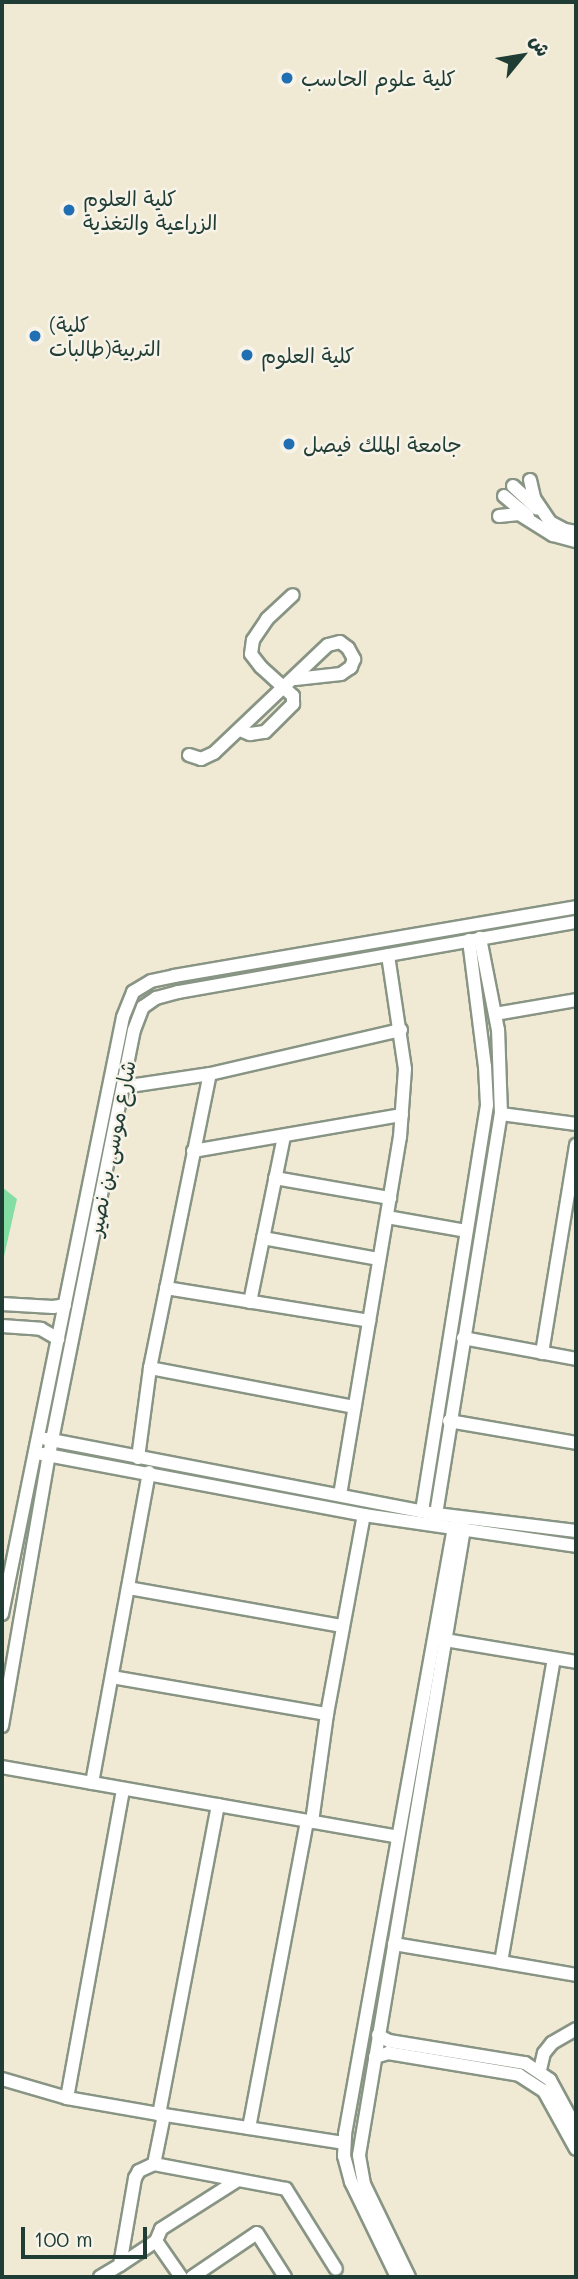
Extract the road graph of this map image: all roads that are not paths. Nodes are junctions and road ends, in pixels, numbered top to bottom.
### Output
1 (530, 480) dead end
2 (513, 486) dead end
3 (504, 496) dead end
4 (499, 516) dead end
5 (537, 516) junction
6 (576, 532) edge
7 (576, 541) edge
8 (293, 595) dead end
9 (295, 679) dead end
10 (285, 689) junction
11 (189, 755) dead end
12 (576, 907) edge
13 (576, 922) edge
14 (474, 939) junction
15 (388, 955) junction
16 (576, 999) edge
17 (495, 1014) junction
18 (401, 1030) junction
19 (210, 1074) junction
20 (123, 1087) junction
21 (502, 1114) junction
22 (402, 1115) junction
23 (576, 1124) edge
24 (284, 1136) junction
25 (576, 1145) edge
26 (193, 1151) junction
27 (275, 1178) junction
28 (390, 1198) junction
29 (478, 1206) junction
30 (387, 1217) junction
31 (467, 1231) junction
32 (263, 1238) junction
33 (379, 1259) junction
34 (166, 1288) junction
35 (250, 1302) junction
36 (2, 1304) edge
37 (65, 1305) junction
38 (369, 1321) junction
39 (2, 1326) edge
40 (463, 1338) junction
41 (58, 1339) junction
42 (542, 1353) junction
43 (576, 1359) edge
44 (150, 1368) junction
45 (354, 1407) junction
46 (449, 1422) junction
47 (38, 1437) junction
48 (52, 1440) junction
49 (576, 1443) edge
50 (34, 1453) junction
51 (49, 1455) junction
52 (138, 1458) junction
53 (149, 1472) junction
54 (340, 1495) junction
55 (422, 1511) junction
56 (436, 1514) junction
57 (364, 1515) junction
58 (459, 1528) junction
59 (576, 1531) edge
60 (576, 1546) edge
61 (128, 1588) junction
62 (2, 1614) edge
63 (341, 1626) junction
64 (440, 1639) junction
65 (554, 1659) junction
66 (576, 1662) edge
67 (112, 1677) junction
68 (327, 1714) junction
69 (2, 1726) edge
70 (2, 1767) edge
71 (92, 1783) junction
72 (123, 1789) junction
73 (218, 1805) junction
74 (310, 1821) junction
75 (397, 1836) junction
76 (394, 1944) junction
77 (501, 1962) junction
78 (576, 1975) edge
79 (576, 2029) edge
80 (378, 2035) junction
81 (375, 2057) junction
82 (540, 2070) junction
83 (2, 2079) edge
84 (67, 2098) junction
85 (161, 2114) junction
86 (249, 2128) junction
87 (576, 2128) edge
88 (344, 2143) junction
89 (576, 2149) edge
90 (154, 2164) junction
91 (238, 2180) junction
92 (156, 2241) junction
93 (120, 2265) junction
94 (337, 2269) dead end
95 (100, 2277) edge
96 (181, 2277) edge
97 (192, 2277) edge
98 (285, 2277) edge
99 (405, 2277) edge

1 - 5 street
2 - 5 street
3 - 5 street
4 - 5 street
5 - 6 street
5 - 7 street
8 - 10 street
9 - 10 street
10 - 11 street
12 - 37 street, شارع موسى بن نصير
13 - 14 street, شارع موسى بن نصير
14 - 15 street, شارع موسى بن نصير
14 - 17 street
14 - 29 street
15 - 18 street
15 - 20 street, شارع موسى بن نصير
16 - 17 street
17 - 21 street
18 - 19 street
18 - 22 street
19 - 20 street
19 - 26 street
20 - 48 street, شارع موسى بن نصير
21 - 23 street
21 - 29 street
22 - 24 street
22 - 28 street
24 - 26 street
24 - 27 street
25 - 42 street
26 - 34 street
27 - 28 street
27 - 32 street
28 - 30 street
29 - 31 street
29 - 40 street
30 - 31 street
30 - 33 street
31 - 55 street
32 - 33 street
32 - 35 street
33 - 38 street
34 - 35 street
34 - 44 street
35 - 38 street
36 - 37 street
37 - 41 street, شارع موسى بن نصير
38 - 45 street
39 - 41 street
40 - 42 street
40 - 46 street
41 - 47 street, شارع موسى بن نصير
42 - 43 street
44 - 45 street
44 - 52 street
45 - 54 street
46 - 49 street
46 - 56 street
47 - 48 street
47 - 50 street, شارع موسى بن نصير
48 - 51 street, شارع موسى بن نصير
48 - 52 street
50 - 51 street
50 - 62 street, شارع موسى بن نصير
51 - 53 street
51 - 69 street, شارع موسى بن نصير
52 - 54 street
53 - 57 street
53 - 61 street
54 - 55 street
55 - 56 street
56 - 59 street
57 - 58 street
57 - 63 street
58 - 60 street
58 - 64 street
61 - 63 street
61 - 67 street
63 - 68 street
64 - 65 street
64 - 75 street
64 - 76 street
65 - 66 street
65 - 77 street
67 - 68 street
67 - 71 street
68 - 74 street
70 - 71 street
71 - 72 street
72 - 73 street
72 - 84 street
73 - 74 street
73 - 85 street
74 - 75 street
74 - 86 street
75 - 88 street
76 - 77 street
76 - 80 street
77 - 78 street
79 - 82 street
80 - 81 street
80 - 82 street
81 - 89 street
81 - 99 street
82 - 87 street
83 - 84 street
84 - 85 street
85 - 86 street
85 - 90 street
86 - 88 street
88 - 99 street
90 - 91 street
90 - 93 street
91 - 92 street
91 - 94 street
92 - 93 street
92 - 96 street
93 - 95 street
97 - 98 street

